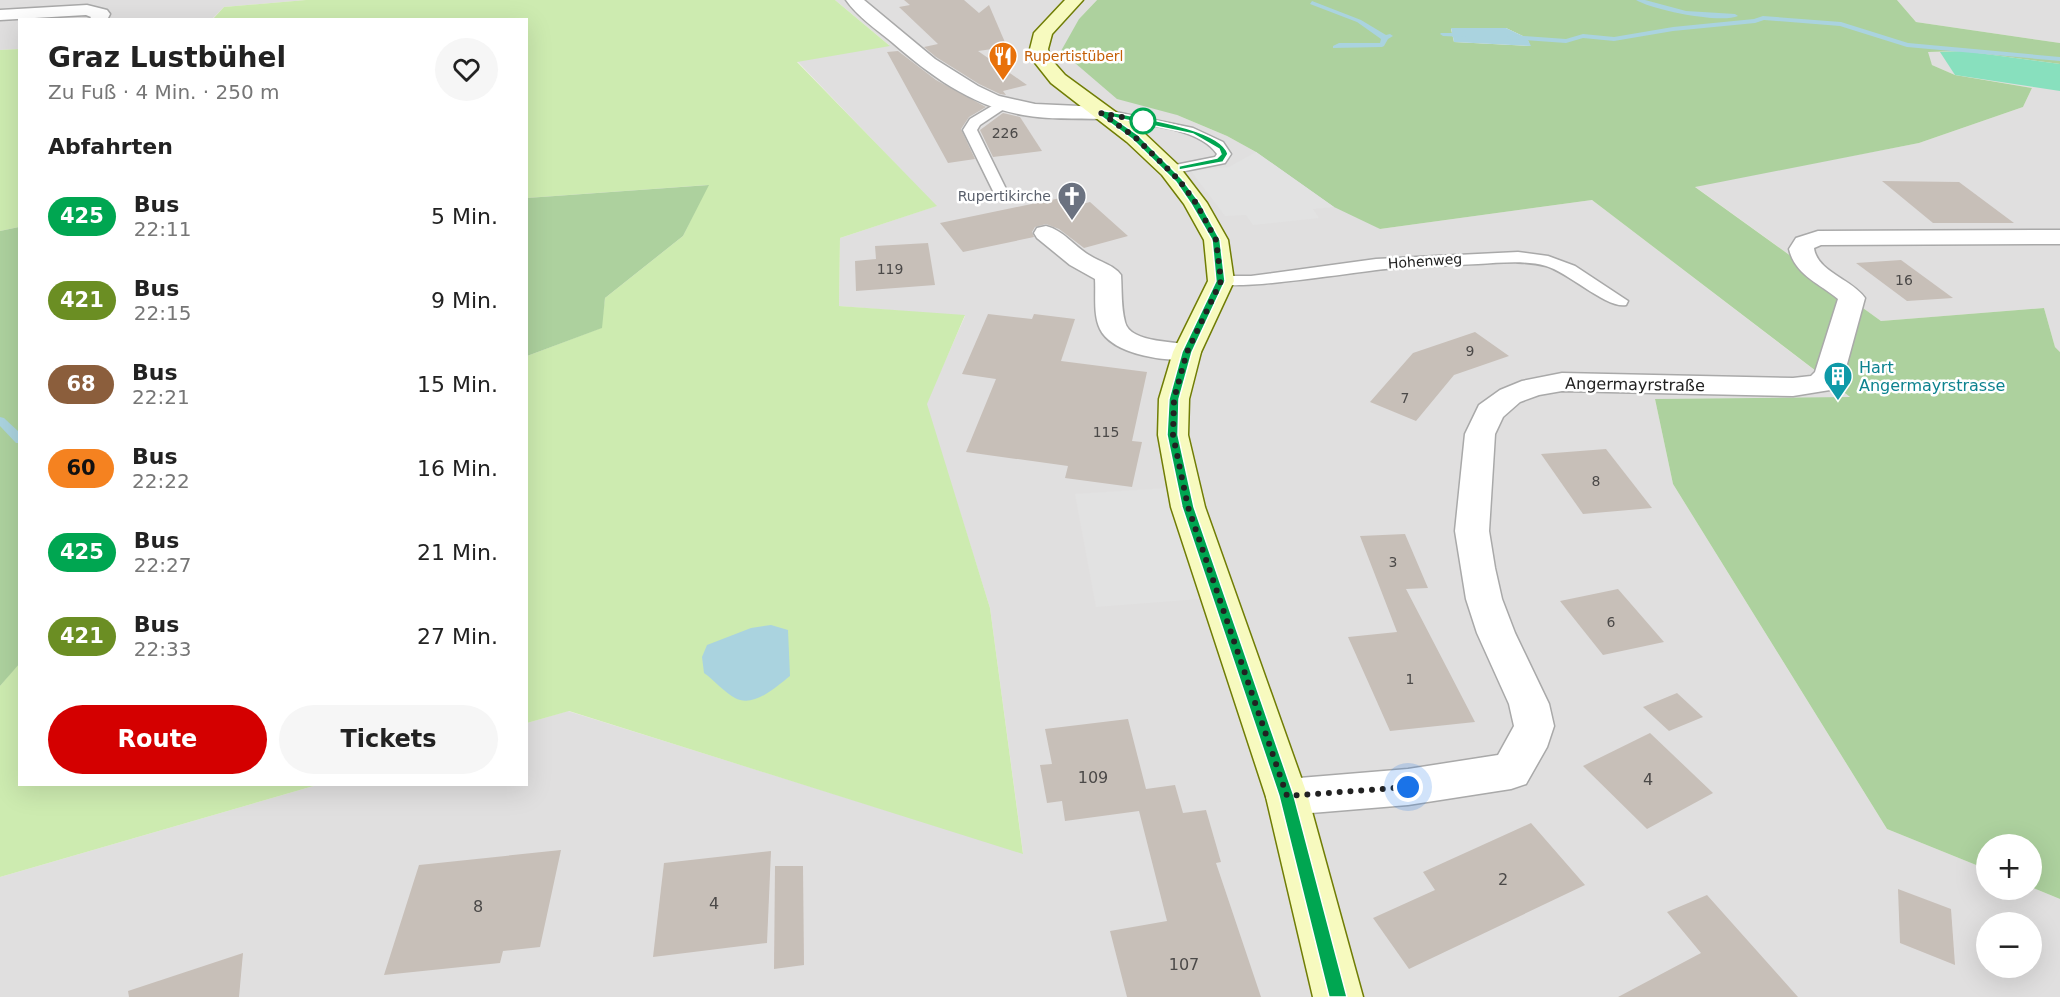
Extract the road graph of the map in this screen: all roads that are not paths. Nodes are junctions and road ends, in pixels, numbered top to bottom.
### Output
1 (854, 0) edge
2 (1075, 0) edge
3 (0, 15) edge
4 (99, 18) edge
5 (1002, 104) junction
6 (1101, 113) junction
7 (1170, 170) junction
8 (1000, 191) dead end
9 (1046, 233) dead end
10 (2060, 237) edge
11 (1221, 281) junction
12 (1620, 301) dead end
13 (1187, 352) junction
14 (1287, 796) junction
15 (1338, 997) edge

1 - 5 street
2 - 6 main road
3 - 4 street
5 - 6 street
5 - 8 lane
6 - 7 main road
6 - 7 lane
7 - 11 main road
9 - 13 street
10 - 14 street, Angermayrstraße
11 - 12 lane, Hohenweg
11 - 13 main road
13 - 14 main road
14 - 15 main road

